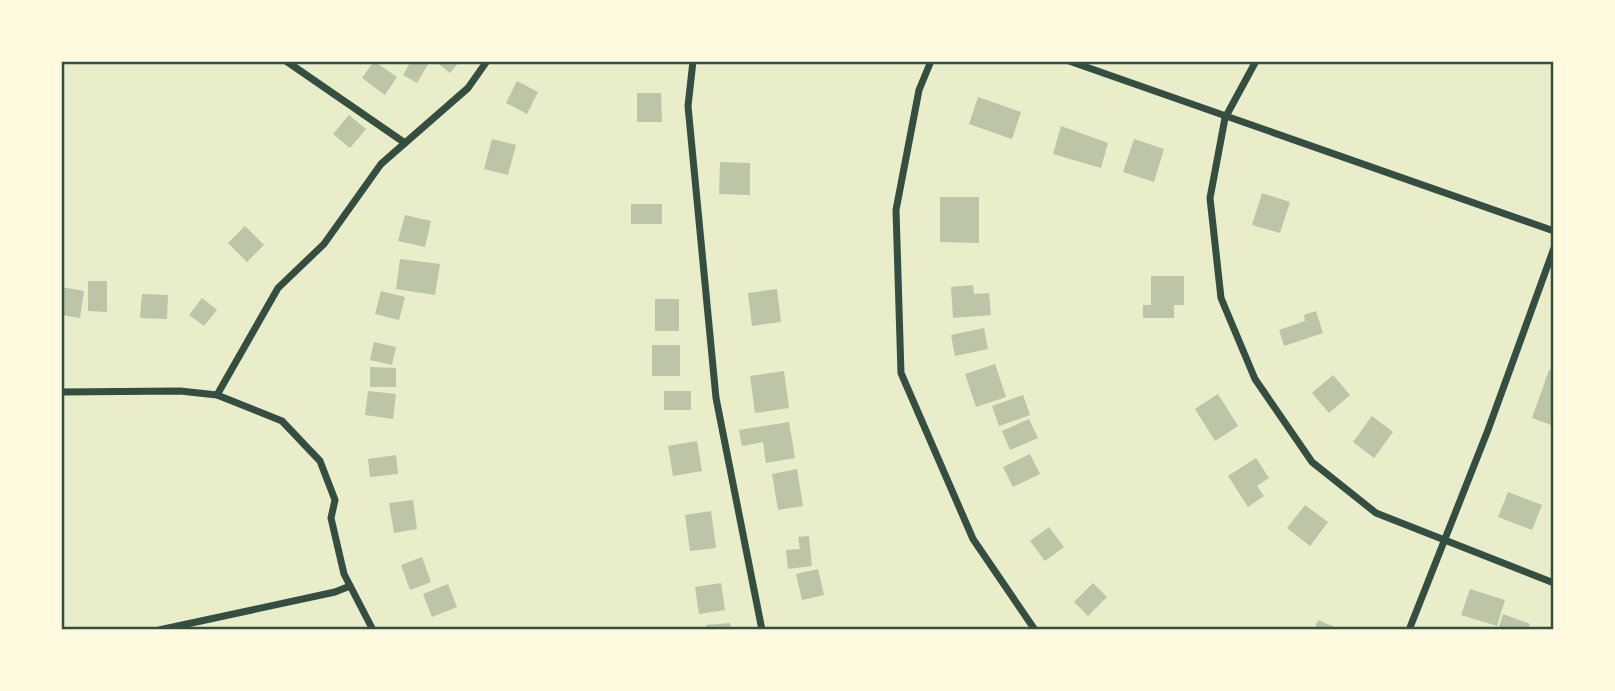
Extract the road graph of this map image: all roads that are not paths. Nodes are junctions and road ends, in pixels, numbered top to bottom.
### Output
1 (286, 61) edge
2 (487, 61) edge
3 (693, 61) edge
4 (931, 61) edge
5 (1069, 61) edge
6 (1256, 61) edge
7 (1225, 118) junction
8 (405, 143) junction
9 (1554, 231) edge
10 (1554, 248) edge
11 (61, 392) edge
12 (217, 395) junction
13 (1446, 540) junction
14 (1554, 583) edge
15 (350, 586) junction
16 (159, 630) edge
17 (373, 630) edge
18 (762, 630) edge
19 (1035, 630) edge
20 (1409, 630) edge

1 - 8 street
2 - 8 street
3 - 18 street
4 - 19 street
5 - 7 street
6 - 7 street
7 - 9 street
7 - 13 street
8 - 12 street
10 - 13 street
11 - 12 street
12 - 15 street
13 - 14 street
13 - 20 street
15 - 16 street
15 - 17 street

